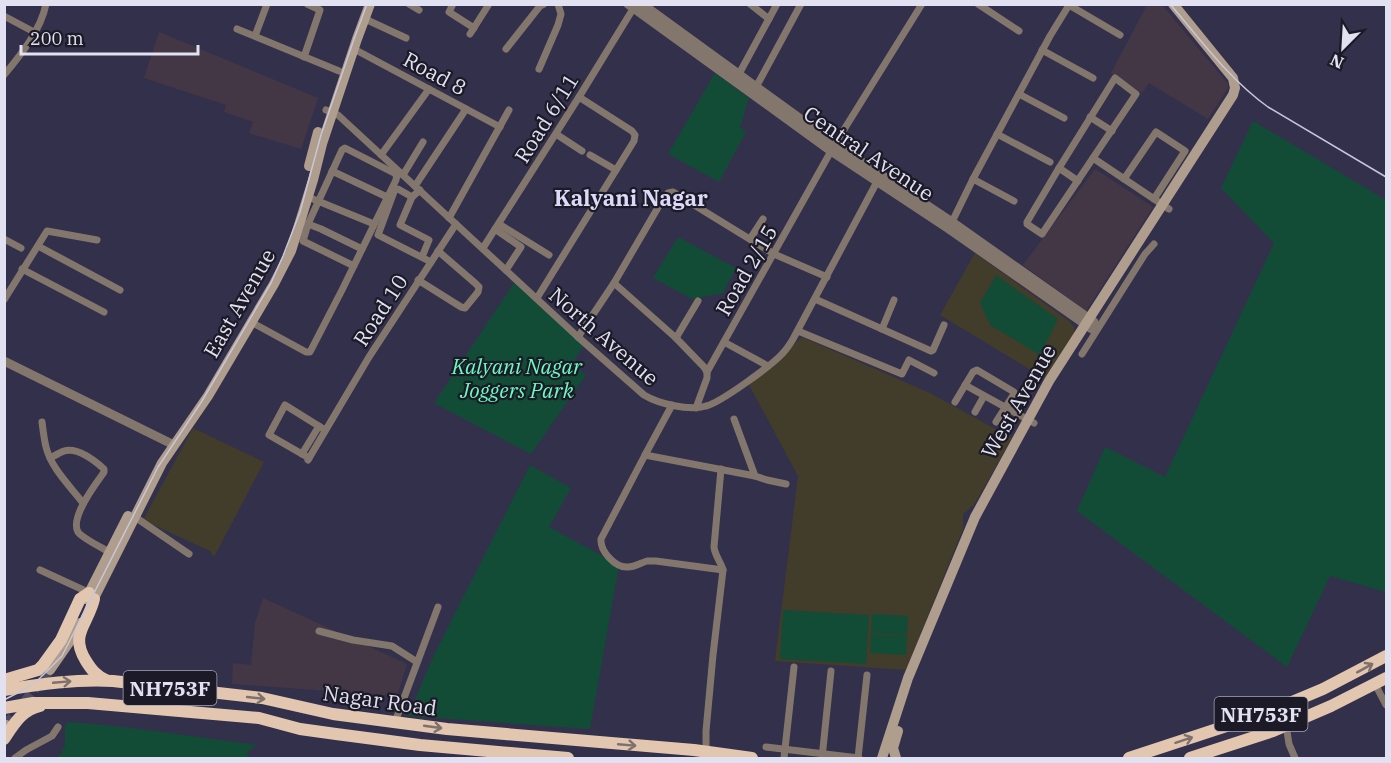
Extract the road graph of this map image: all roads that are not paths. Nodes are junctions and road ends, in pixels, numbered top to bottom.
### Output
1 (46, 4) edge
2 (267, 4) edge
3 (307, 4) edge
4 (363, 4) edge
5 (370, 4) edge
6 (409, 4) edge
7 (453, 4) edge
8 (489, 4) edge
9 (544, 4) edge
10 (558, 4) edge
11 (750, 4) edge
12 (777, 4) edge
13 (801, 4) edge
14 (922, 4) edge
15 (978, 4) edge
16 (1173, 4) edge
17 (1182, 4) edge
18 (635, 5) edge
19 (419, 10) dead end
20 (4, 16) edge
21 (365, 19) junction
22 (769, 19) junction
23 (237, 29) dead end
24 (1019, 31) dead end
25 (34, 32) junction
26 (1119, 35) dead end
27 (255, 36) junction
28 (406, 38) dead end
29 (354, 49) junction
30 (506, 49) dead end
31 (1042, 50) junction
32 (304, 57) junction
33 (538, 69) dead end
34 (339, 71) junction
35 (739, 74) junction
36 (4, 75) edge
37 (1093, 78) dead end
38 (429, 89) junction
39 (1239, 89) junction
40 (754, 90) junction
41 (1019, 94) junction
42 (579, 97) junction
43 (465, 109) junction
44 (509, 110) dead end
45 (329, 112) junction
46 (1090, 117) junction
47 (1065, 118) dead end
48 (500, 127) junction
49 (1112, 131) junction
50 (556, 134) junction
51 (998, 134) junction
52 (423, 142) dead end
53 (833, 148) junction
54 (582, 151) dead end
55 (381, 155) junction
56 (590, 155) dead end
57 (1093, 158) junction
58 (1050, 162) dead end
59 (1059, 168) junction
60 (616, 170) junction
61 (332, 171) junction
62 (404, 175) junction
63 (879, 178) junction
64 (973, 179) junction
65 (1124, 179) junction
66 (1078, 181) junction
67 (418, 188) junction
68 (309, 197) junction
69 (387, 197) junction
70 (412, 197) junction
71 (1014, 201) dead end
72 (1162, 204) junction
73 (449, 218) junction
74 (764, 219) dead end
75 (308, 224) junction
76 (374, 224) junction
77 (456, 224) junction
78 (951, 225) junction
79 (497, 227) junction
80 (4, 239) edge
81 (750, 239) junction
82 (97, 240) dead end
83 (1155, 244) dead end
84 (38, 246) junction
85 (21, 248) dead end
86 (483, 248) junction
87 (362, 249) junction
88 (438, 251) junction
89 (774, 254) junction
90 (549, 255) dead end
91 (422, 257) junction
92 (430, 262) junction
93 (354, 266) junction
94 (22, 269) junction
95 (506, 270) junction
96 (826, 277) junction
97 (418, 280) junction
98 (614, 283) junction
99 (120, 290) dead end
100 (537, 298) junction
101 (815, 299) junction
102 (4, 300) edge
103 (894, 300) dead end
104 (698, 301) dead end
105 (104, 312) dead end
106 (1105, 313) junction
107 (251, 322) junction
108 (1091, 324) junction
109 (944, 326) dead end
110 (882, 329) junction
111 (798, 332) junction
112 (579, 337) junction
113 (676, 338) junction
114 (724, 342) junction
115 (1082, 354) dead end
116 (9, 363) edge
117 (768, 366) junction
118 (707, 372) junction
119 (934, 373) dead end
120 (965, 385) junction
121 (984, 396) junction
122 (955, 402) dead end
123 (672, 405) junction
124 (1005, 407) junction
125 (696, 408) junction
126 (975, 412) dead end
127 (734, 419) dead end
128 (1031, 421) junction
129 (42, 422) dead end
130 (996, 422) dead end
131 (322, 428) junction
132 (171, 443) junction
133 (645, 454) junction
134 (50, 458) junction
135 (721, 469) junction
136 (755, 476) junction
137 (786, 484) dead end
138 (83, 503) junction
139 (135, 517) junction
140 (112, 553) junction
141 (189, 554) dead end
142 (40, 570) dead end
143 (723, 570) junction
144 (92, 596) junction
145 (438, 607) dead end
146 (319, 631) dead end
147 (1386, 656) edge
148 (417, 662) junction
149 (795, 667) dead end
150 (48, 669) tunnel mouth
151 (831, 671) dead end
152 (867, 675) dead end
153 (4, 680) edge
154 (108, 681) junction
155 (1381, 681) edge
156 (4, 690) edge
157 (56, 703) junction
158 (1386, 705) edge
159 (4, 708) edge
160 (339, 716) junction
161 (355, 717) junction
162 (394, 722) junction
163 (1286, 725) junction
164 (58, 727) dead end
165 (336, 735) junction
166 (351, 736) junction
167 (4, 739) edge
168 (766, 747) dead end
169 (785, 750) junction
170 (706, 752) junction
171 (822, 756) edge
172 (858, 758) edge
173 (15, 759) edge
174 (567, 759) edge
175 (752, 759) edge
176 (784, 759) edge
177 (882, 759) edge
178 (896, 759) edge
179 (1129, 759) edge
180 (1190, 759) edge
181 (1295, 759) edge

1 - 25 street
2 - 27 street
3 - 32 street
4 - 34 main road, East Avenue
5 - 21 main road, East Avenue
6 - 19 street
7 - 8 street
9 - 30 street
10 - 33 street
11 - 22 street
12 - 22 street
13 - 40 street
14 - 53 street, Road 2/15
15 - 24 street
16 - 39 main road
17 - 39 main road
18 - 35 street, Central Avenue
18 - 40 street, Central Avenue
18 - 42 street, Road 6/11
20 - 25 street
21 - 28 street
21 - 29 main road, East Avenue
22 - 35 street
23 - 27 street
25 - 36 street
26 - 31 street
27 - 32 street
29 - 38 street, Road 8
29 - 45 main road, East Avenue
31 - 37 street
31 - 41 street
32 - 34 street
34 - 45 main road, East Avenue
35 - 40 street, Central Avenue
38 - 43 street, Road 8
38 - 55 street
39 - 72 main road, West Avenue
40 - 53 street, Central Avenue
41 - 47 street
41 - 51 street
42 - 50 street, Road 6/11
42 - 60 street
43 - 48 street, Road 8
43 - 67 street
44 - 48 street
45 - 55 street, North Avenue
45 - 68 main road, East Avenue
46 - 49 street
46 - 49 street
46 - 59 street
48 - 73 street
49 - 57 street
50 - 54 street
50 - 79 street, Road 6/11
51 - 58 street
51 - 64 street
52 - 62 street
53 - 63 street, Central Avenue
53 - 89 street, Road 2/15
55 - 62 street, North Avenue
56 - 60 street
57 - 65 street
57 - 66 street
59 - 66 street
59 - 66 street
60 - 100 street
61 - 68 street
61 - 69 street
61 - 69 street
62 - 67 street, North Avenue
63 - 78 street, Central Avenue
63 - 96 street, North Avenue
64 - 71 street
64 - 78 street
65 - 72 street
65 - 72 street
67 - 70 street
67 - 73 street, North Avenue
68 - 75 street
68 - 76 street
68 - 107 main road, East Avenue
68 - 132 main road, East Avenue
69 - 76 street
70 - 91 street
70 - 91 street
72 - 106 main road, West Avenue
72 - 108 main road, West Avenue
73 - 77 street, North Avenue
74 - 81 street
75 - 87 street
75 - 93 street
76 - 87 street
77 - 86 street, North Avenue
77 - 88 street, Road 10
78 - 108 street, Central Avenue
79 - 86 street, Road 6/11
79 - 90 street
79 - 95 street
80 - 85 street
81 - 89 street
81 - 98 street
82 - 84 street
83 - 106 street
84 - 94 street
84 - 99 street
86 - 95 street, North Avenue
87 - 93 street
88 - 92 street, Road 10
88 - 97 street
89 - 96 street
89 - 114 street, Road 2/15
91 - 92 street
92 - 97 street, Road 10
93 - 107 street
94 - 102 street
94 - 105 street
95 - 100 street, North Avenue
96 - 101 street, North Avenue
97 - 131 street, Road 10
98 - 112 street
98 - 113 street
100 - 112 street, North Avenue
101 - 110 street
101 - 111 street, North Avenue
103 - 110 street
104 - 113 street
106 - 108 main road, West Avenue
106 - 115 street
107 - 132 main road, East Avenue
108 - 128 main road, West Avenue
109 - 110 street
111 - 117 street, North Avenue
111 - 119 street
112 - 123 street, North Avenue
113 - 118 street
114 - 117 street
114 - 118 street, Road 2/15
116 - 132 street
117 - 125 street, North Avenue
118 - 125 street, Road 2/15
120 - 121 street
120 - 122 street
120 - 124 street
121 - 124 street
121 - 126 street
123 - 125 street, North Avenue
123 - 133 street
124 - 128 street
124 - 130 street
127 - 136 street
128 - 177 main road, West Avenue
128 - 178 main road, West Avenue
129 - 134 street
131 - 131 street, Road 10
132 - 139 main road, East Avenue
132 - 140 main road, East Avenue
133 - 135 street
133 - 143 street
134 - 138 street
134 - 138 street
135 - 136 street
135 - 143 street
136 - 137 street
138 - 140 street
139 - 140 main road, East Avenue
139 - 141 street
140 - 144 main road, East Avenue
142 - 144 street
143 - 170 street
144 - 150 main road, East Avenue
144 - 153 highway
144 - 154 highway
145 - 148 street
146 - 148 street
179 -> 147 highway, NH753F
148 - 162 street
149 - 169 street
151 - 171 street
152 - 172 street
156 -> 154 highway, Nagar Road / NH753F
154 -> 160 highway, Nagar Road / NH753F
155 - 158 street
155 - 163 highway, NH753F
157 - 159 highway, Nagar Road / NH753F
157 - 165 highway, Nagar Road / NH753F
157 - 167 highway
160 - 161 highway, Nagar Road / NH753F
160 - 165 highway
161 - 162 highway, Nagar Road / NH753F
161 - 166 highway
162 -> 170 highway, Nagar Road / NH753F
163 - 180 highway, NH753F
163 - 181 street
164 - 173 street
165 - 166 highway, Nagar Road / NH753F
166 - 174 highway, Nagar Road / NH753F
168 - 169 street
169 - 171 street
169 - 176 street
170 - 175 highway, Nagar Road / NH753F
171 - 172 street

